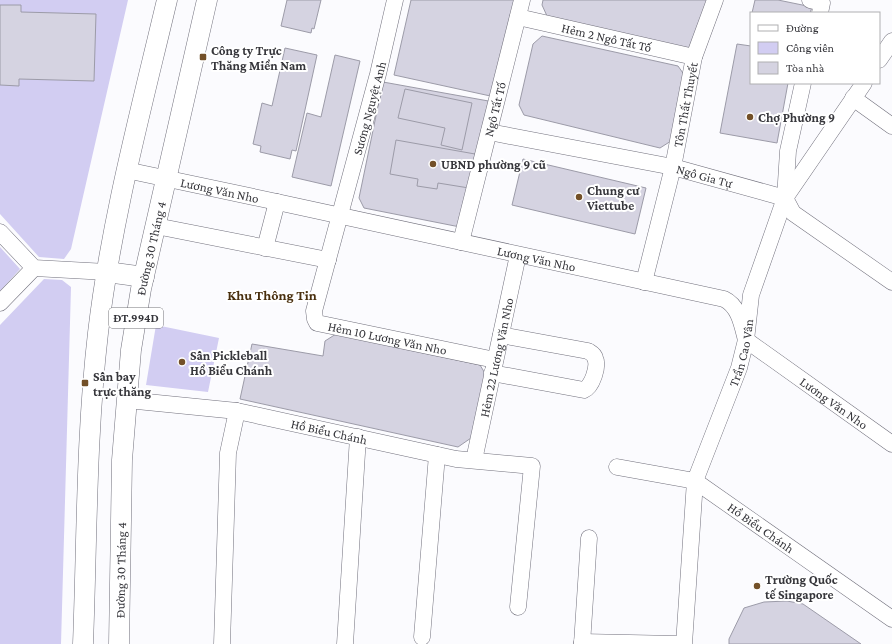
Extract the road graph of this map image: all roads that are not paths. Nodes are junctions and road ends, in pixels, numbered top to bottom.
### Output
1 (167, 0) edge
2 (207, 0) edge
3 (395, 0) edge
4 (522, 0) edge
5 (715, 0) edge
6 (518, 17) junction
7 (892, 41) edge
8 (694, 57) junction
9 (880, 59) edge
10 (804, 84) edge
11 (863, 84) edge
12 (853, 98) junction
13 (892, 126) edge
14 (489, 132) junction
15 (672, 167) junction
16 (126, 170) junction
17 (167, 179) junction
18 (785, 198) junction
19 (277, 202) junction
20 (340, 216) junction
21 (156, 226) junction
22 (0, 232) edge
23 (461, 242) junction
24 (265, 248) junction
25 (518, 255) junction
26 (328, 260) junction
27 (34, 268) junction
28 (107, 272) junction
29 (144, 277) junction
30 (644, 282) junction
31 (892, 282) edge
32 (0, 303) edge
33 (501, 335) junction
34 (746, 340) junction
35 (494, 366) junction
36 (126, 400) junction
37 (237, 411) junction
38 (358, 437) junction
39 (892, 444) edge
40 (437, 455) junction
41 (474, 460) junction
42 (617, 467) dead end
43 (695, 481) junction
44 (589, 538) dead end
45 (518, 607) dead end
46 (892, 619) edge
47 (422, 637) dead end
48 (582, 643) edge
49 (84, 644) edge
50 (119, 644) edge
51 (222, 644) edge
52 (345, 644) edge
53 (677, 644) edge
54 (684, 644) edge

1 - 16 main road, ĐT.994D
2 - 17 main road, Đường 30 Tháng 4 / ĐT.994D
3 - 20 street, Sương Nguyệt Anh
4 - 6 street, Ngô Tất Tố
5 - 8 street, Tôn Thất Thuyết
6 - 8 street, Hẻm 2 Ngô Tất Tố
6 - 14 street, Ngô Tất Tố
7 - 9 street
8 - 15 street, Tôn Thất Thuyết
10 - 18 street
11 - 12 street, Trần Cao Vân
12 - 13 street
12 - 18 street, Trần Cao Vân
14 - 15 street, Ngô Gia Tự
14 - 23 street, Ngô Tất Tố
15 - 18 street, Ngô Gia Tự
15 - 30 street, Tôn Thất Thuyết
16 - 17 street, Lương Văn Nho
16 - 28 main road, ĐT.994D
17 - 19 street, Lương Văn Nho
17 - 21 main road, Đường 30 Tháng 4 / ĐT.994D
18 - 31 street
18 - 34 street, Trần Cao Vân
19 - 20 street, Lương Văn Nho
19 - 24 street
20 - 23 street, Lương Văn Nho
20 - 26 street, Hẻm 10 Lương Văn Nho
21 - 24 street
21 - 29 main road, Đường 30 Tháng 4 / ĐT.994D
22 - 27 street
23 - 25 street, Lương Văn Nho
24 - 26 street
25 - 30 street, Lương Văn Nho
25 - 33 street, Hẻm 22 Lương Văn Nho
26 - 35 street, Hẻm 10 Lương Văn Nho
27 - 28 street
27 - 32 street
28 - 29 main road
28 - 49 main road, ĐT.994D
29 - 36 main road, Đường 30 Tháng 4 / ĐT.994D
30 - 34 street, Lương Văn Nho
33 - 35 street, Hẻm 22 Lương Văn Nho
33 - 35 street
34 - 39 street, Lương Văn Nho
34 - 43 street, Trần Cao Vân
35 - 41 street, Hẻm 22 Lương Văn Nho
36 - 37 street, Hồ Biểu Chánh
36 - 50 main road, Đường 30 Tháng 4 / ĐT.994D
37 - 38 street, Hồ Biểu Chánh
37 - 51 street
38 - 40 street, Hồ Biểu Chánh
38 - 52 street
40 - 41 street, Hồ Biểu Chánh
40 - 47 street
41 - 45 street, Hồ Biểu Chánh
42 - 43 street, Hồ Biểu Chánh
43 - 46 street, Hồ Biểu Chánh
43 - 54 street, Trần Cao Vân
44 - 48 street
48 - 53 street

